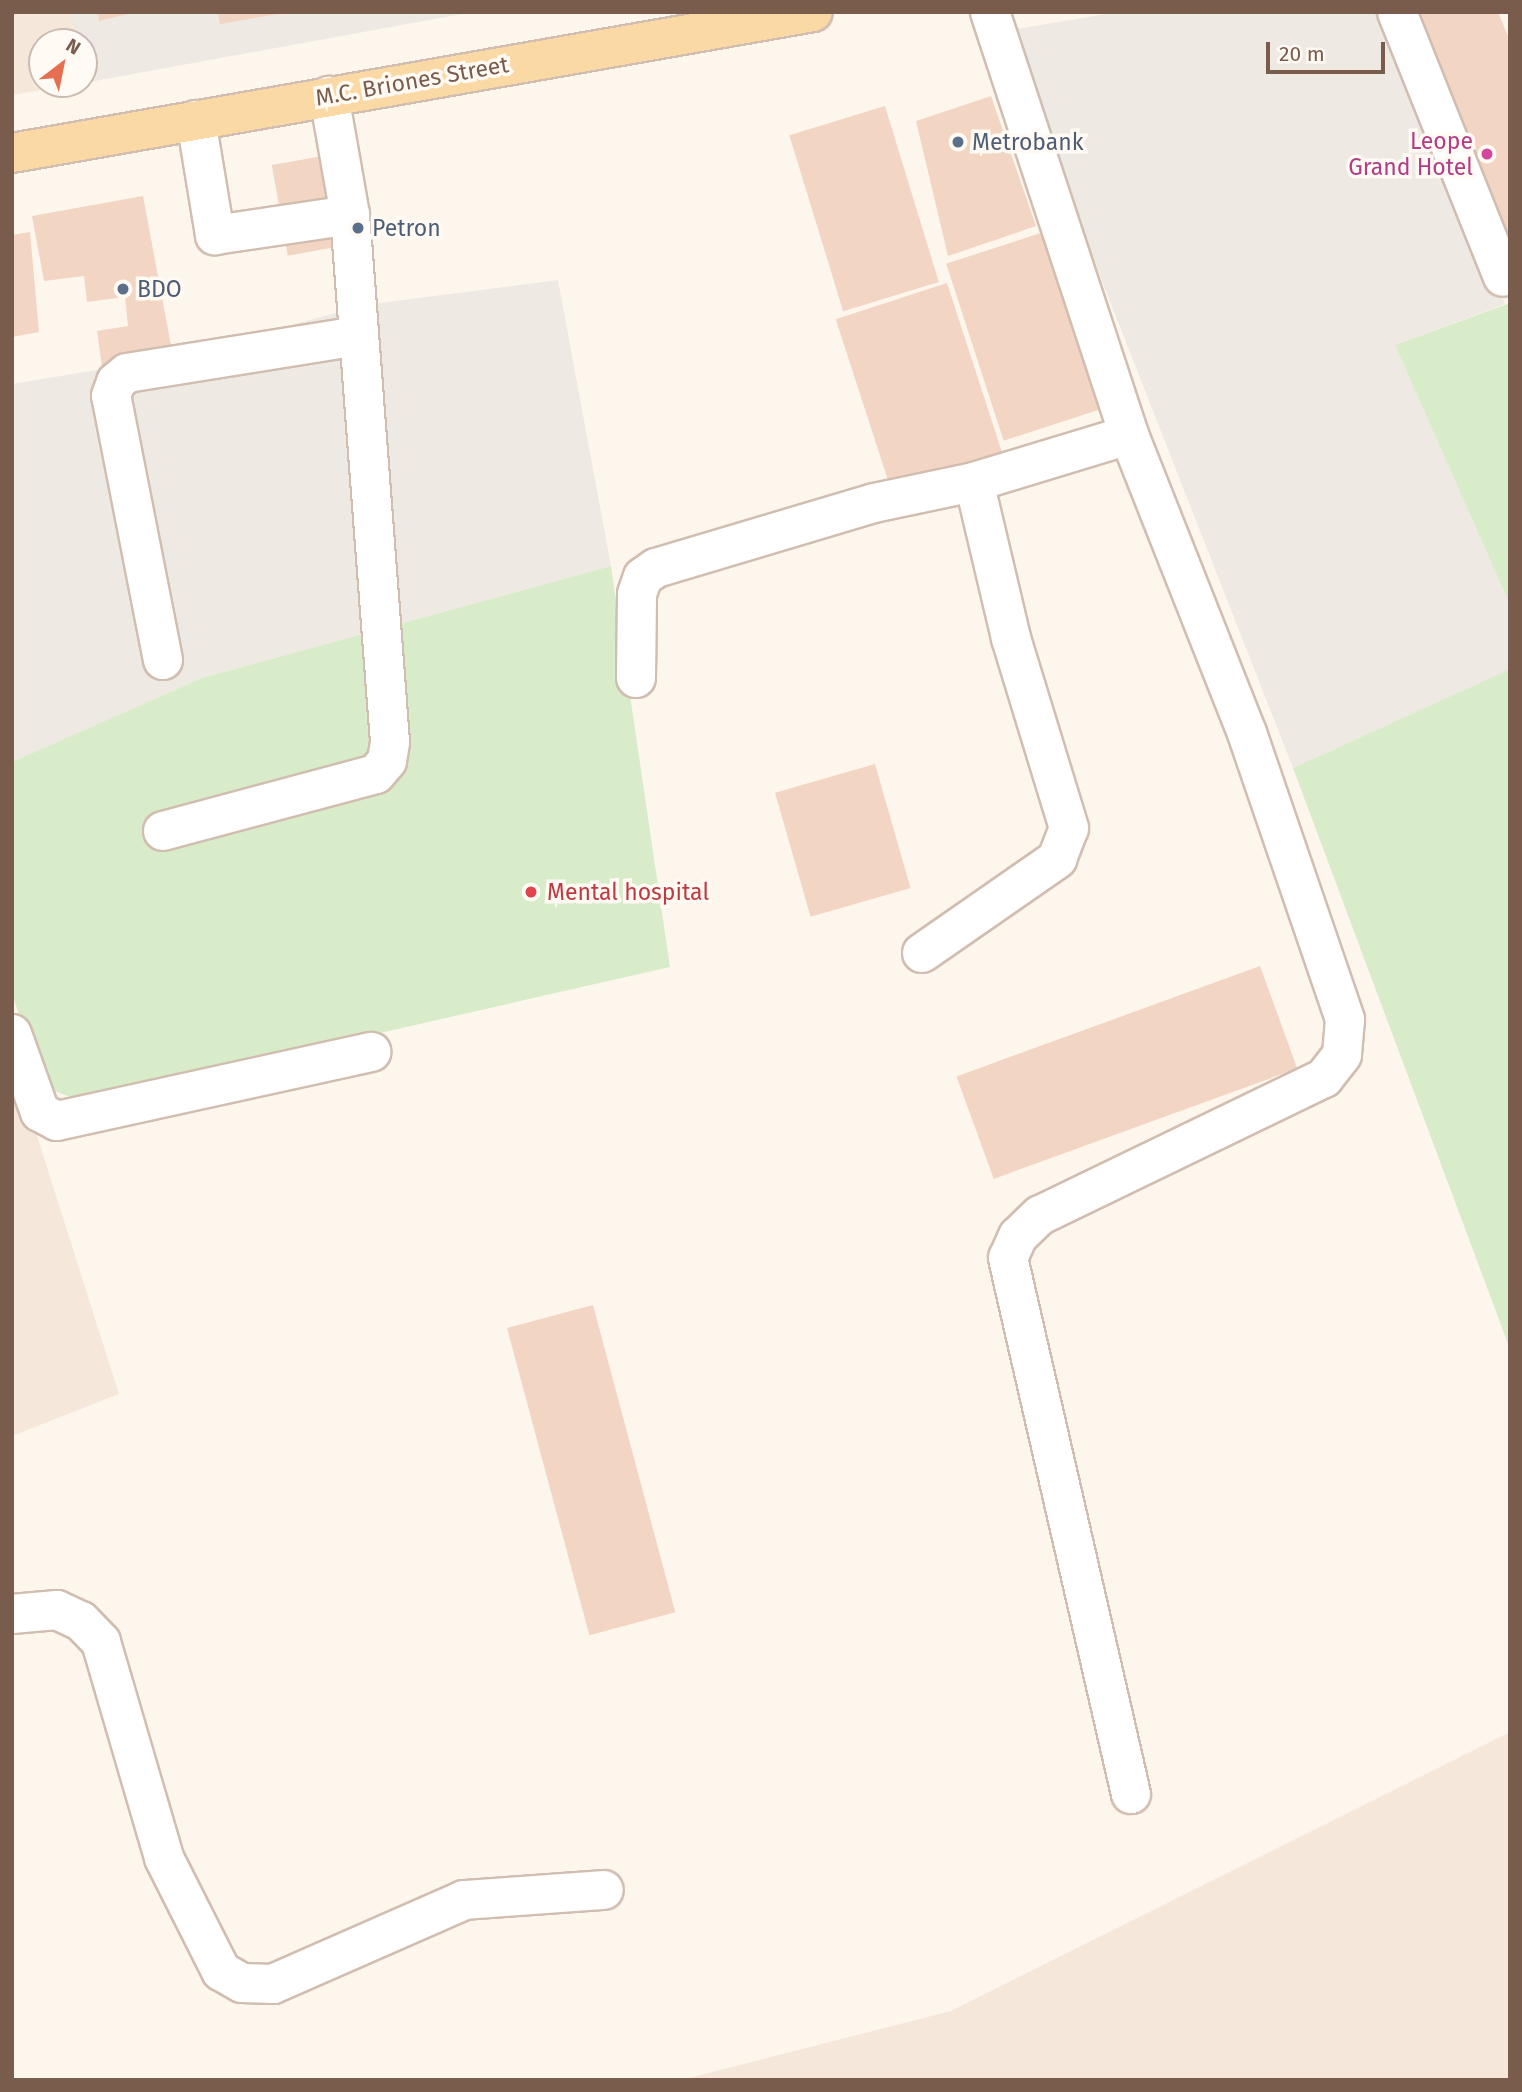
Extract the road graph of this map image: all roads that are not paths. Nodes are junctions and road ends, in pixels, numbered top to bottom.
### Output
1 (990, 12) edge
2 (1397, 12) edge
3 (801, 13) edge
4 (329, 96) junction
5 (196, 120) junction
6 (12, 153) edge
7 (350, 215) junction
8 (1503, 277) dead end
9 (358, 336) junction
10 (1129, 435) junction
11 (974, 482) junction
12 (163, 660) dead end
13 (636, 678) dead end
14 (163, 831) dead end
15 (922, 953) dead end
16 (12, 1034) edge
17 (372, 1052) dead end
18 (12, 1614) edge
19 (1131, 1794) dead end
20 (604, 1890) dead end

1 - 10 street
2 - 8 street
3 - 4 main road, M.C. Briones Street
4 - 5 main road, M.C. Briones Street
4 - 7 street
5 - 6 main road, M.C. Briones Street
5 - 7 street
7 - 9 street
9 - 12 street
9 - 14 street
10 - 11 street
10 - 19 street
11 - 13 street
11 - 15 street
16 - 17 street
18 - 20 street

